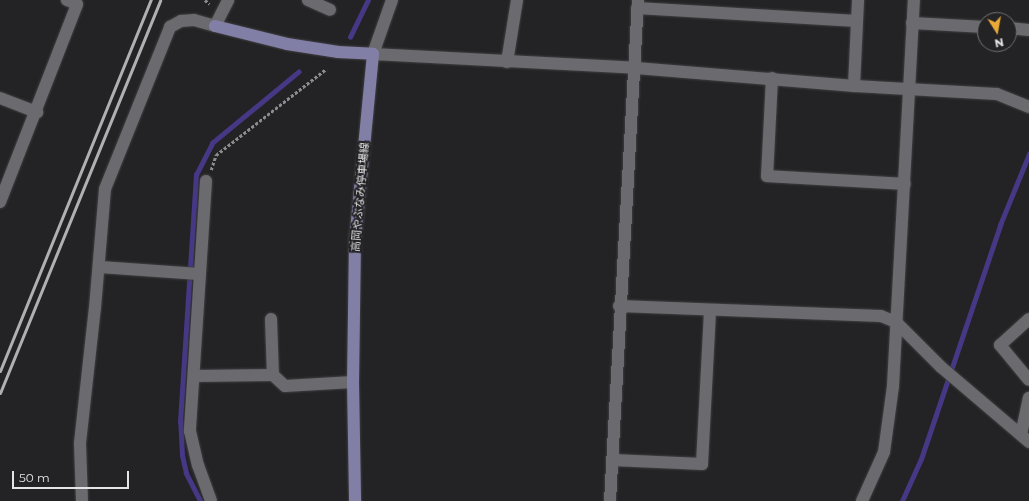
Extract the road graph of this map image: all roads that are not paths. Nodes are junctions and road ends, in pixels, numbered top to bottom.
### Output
1 (67, 0) edge
2 (308, 0) edge
3 (392, 0) edge
4 (517, 0) edge
5 (858, 0) edge
6 (914, 0) edge
7 (224, 3) edge
8 (637, 4) edge
9 (330, 10) dead end
10 (856, 21) junction
11 (912, 23) junction
12 (215, 26) junction
13 (977, 27) edge
14 (1017, 29) edge
15 (1029, 30) edge
16 (373, 54) junction
17 (507, 62) junction
18 (636, 68) junction
19 (772, 78) junction
20 (854, 86) junction
21 (911, 87) junction
22 (0, 98) edge
23 (1029, 107) edge
24 (37, 112) junction
25 (206, 181) road end
26 (905, 184) junction
27 (0, 202) edge
28 (99, 267) junction
29 (200, 274) junction
30 (619, 306) junction
31 (710, 310) junction
32 (271, 319) dead end
33 (1029, 319) edge
34 (896, 322) junction
35 (272, 375) junction
36 (194, 376) junction
37 (1029, 380) edge
38 (353, 382) junction
39 (1029, 398) edge
40 (1025, 438) edge
41 (613, 460) junction
42 (82, 501) edge
43 (211, 501) edge
44 (355, 501) edge
45 (610, 501) edge
46 (862, 501) edge

1 - 24 street
2 - 9 street
3 - 16 street
4 - 17 street
5 - 10 street
6 - 11 street
7 - 12 street
8 - 10 street
8 - 18 street
10 - 20 street
11 - 13 street
11 - 21 street
12 - 16 main road
12 - 28 street
14 - 15 street
16 - 17 street
16 - 38 main road, 高岡やぶなみ停車場線
17 - 18 street
18 - 19 street
18 - 30 street
19 - 20 street
19 - 26 street
20 - 21 street
21 - 23 street
21 - 26 street
22 - 24 street
24 - 27 street
25 - 29 street
26 - 34 street
28 - 29 street
28 - 42 street
29 - 36 street
30 - 31 street
30 - 41 street
31 - 34 street
31 - 41 street
32 - 35 street
33 - 37 street
34 - 40 street
34 - 46 street
35 - 36 street
35 - 38 street
36 - 43 street
38 - 44 main road, 高岡やぶなみ停車場線
39 - 40 street
41 - 45 street

